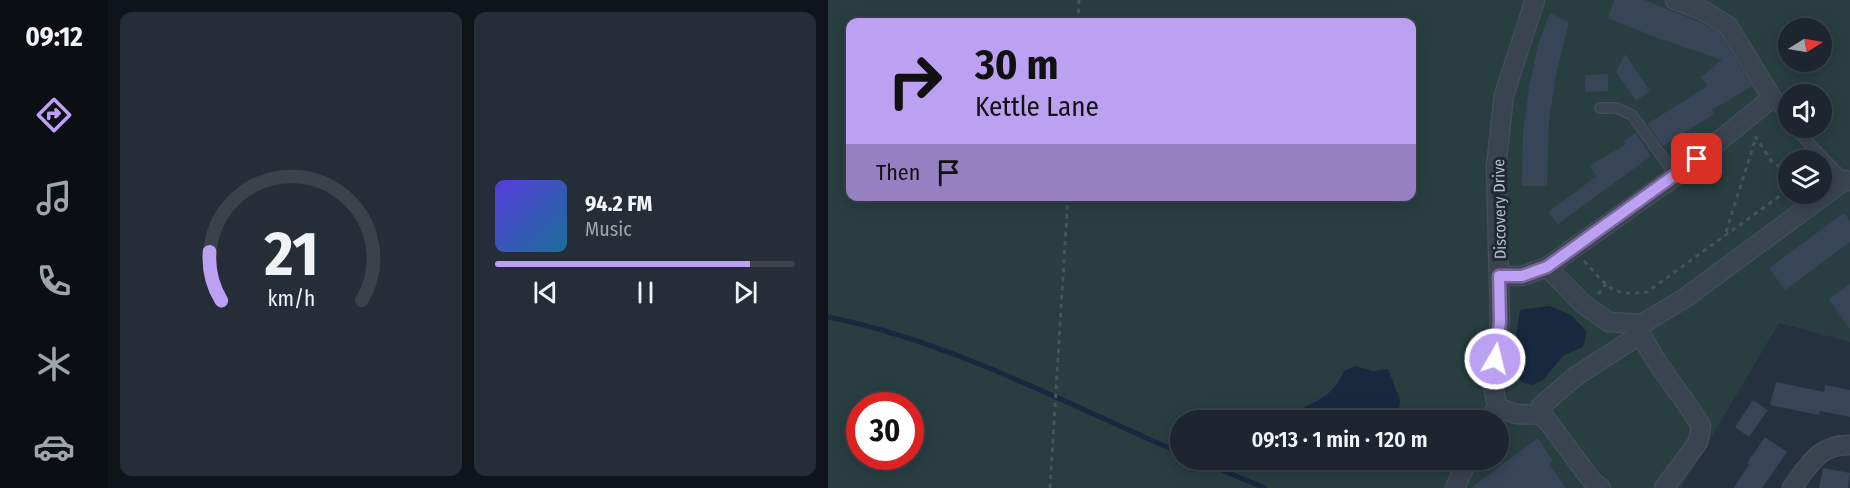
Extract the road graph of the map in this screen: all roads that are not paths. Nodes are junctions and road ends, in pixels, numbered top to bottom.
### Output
1 (1535, 0) edge
2 (1675, 0) edge
3 (1705, 5) edge
4 (1772, 98) junction
5 (1778, 106) edge
6 (1600, 108) dead end
7 (1804, 138) edge
8 (1676, 176) junction
9 (1847, 181) edge
10 (1547, 267) junction
11 (1499, 276) junction
12 (1639, 329) junction
13 (1493, 410) edge
14 (1509, 414) edge
15 (1543, 415) junction
16 (1850, 445) edge
17 (1463, 470) edge
18 (1455, 488) edge
19 (1601, 488) edge
20 (1664, 488) edge
21 (1792, 488) edge

1 - 11 street, Discovery Drive
2 - 3 street
3 - 4 street
4 - 5 lane
4 - 8 street
6 - 8 lane
7 - 9 lane
8 - 10 street
9 - 12 street
10 - 11 street
10 - 12 street
11 - 13 street, Discovery Drive
12 - 15 street
12 - 20 street
14 - 15 street
15 - 19 street
16 - 21 street
17 - 18 street

